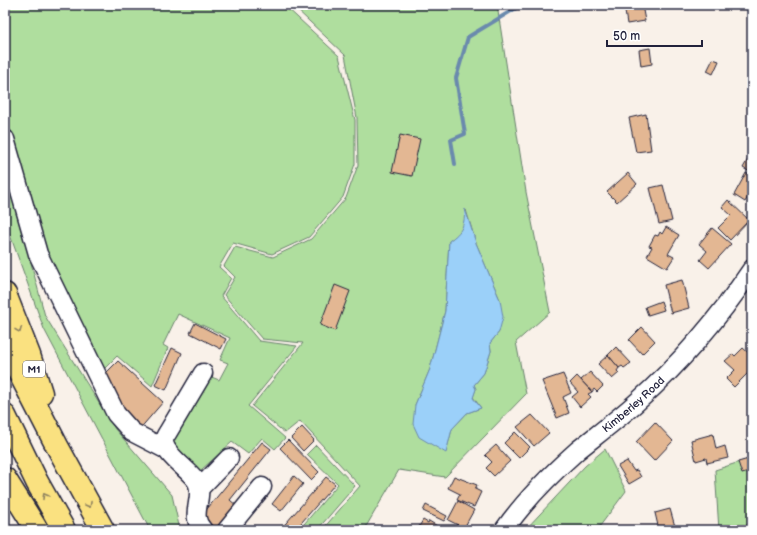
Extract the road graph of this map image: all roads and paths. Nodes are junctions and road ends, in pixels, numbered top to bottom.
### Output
1 (5, 139) edge
2 (752, 269) edge
3 (747, 288) edge
4 (5, 294) edge
5 (5, 345) edge
6 (203, 373) dead end
7 (5, 416) edge
8 (57, 446) junction
9 (167, 450) junction
10 (229, 458) dead end
11 (5, 479) edge
12 (262, 487) dead end
13 (199, 489) junction
14 (37, 530) edge
15 (64, 530) edge
16 (103, 530) edge
17 (203, 530) edge
18 (227, 530) edge
19 (504, 530) edge

1 - 9 street
2 - 3 street, Kimberley Road
3 - 19 street, Kimberley Road
4 -> 8 highway, M1
5 - 8 highway, M1
6 - 9 street
15 -> 7 highway
8 -> 16 highway, M1
9 - 13 street
10 - 13 street
11 - 14 highway
12 - 18 street
13 - 17 street

